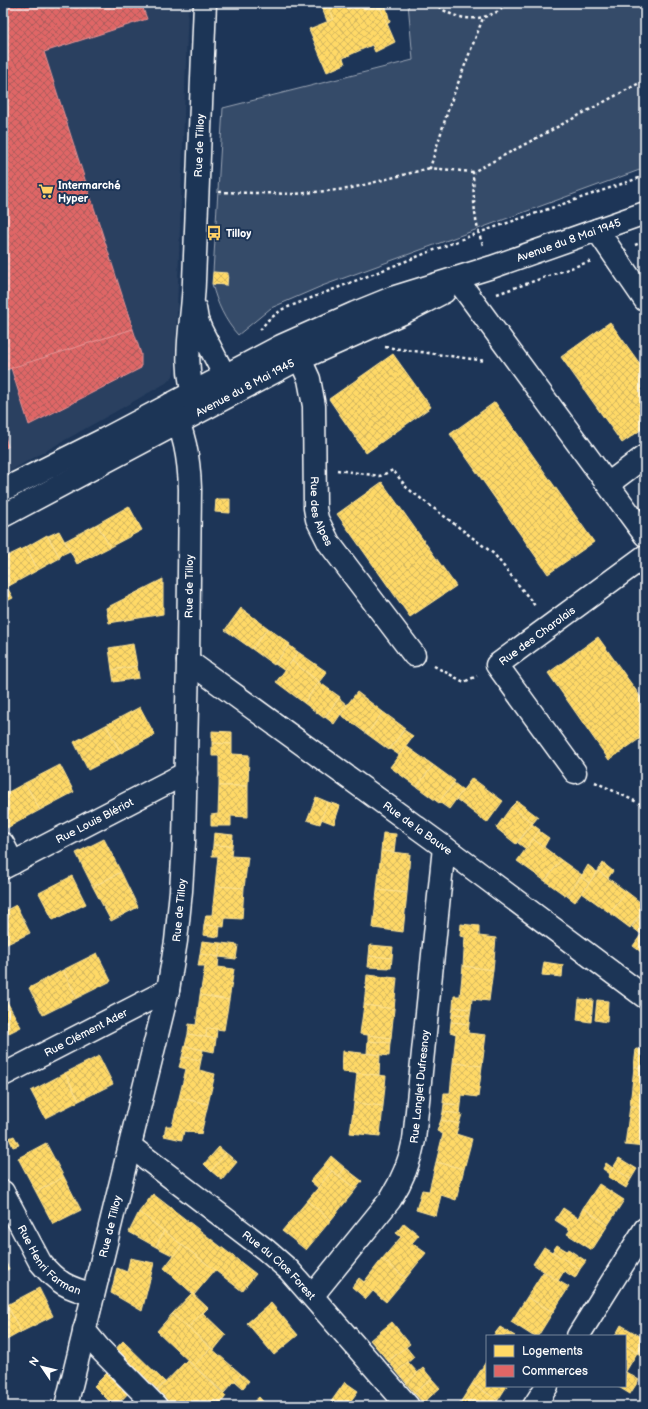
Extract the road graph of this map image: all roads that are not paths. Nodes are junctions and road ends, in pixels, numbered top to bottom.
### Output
1 (205, 3) edge
2 (645, 213) edge
3 (597, 230) junction
4 (458, 281) junction
5 (194, 287) junction
6 (645, 300) edge
7 (296, 350) junction
8 (229, 384) junction
9 (196, 401) junction
10 (175, 413) junction
11 (645, 456) edge
12 (608, 484) junction
13 (3, 490) edge
14 (3, 516) edge
15 (645, 535) edge
16 (645, 556) edge
17 (414, 655) road end
18 (188, 661) junction
19 (186, 772) junction
20 (576, 772) road end
21 (3, 844) edge
22 (444, 847) junction
23 (8, 866) edge
24 (168, 990) junction
25 (645, 997) edge
26 (3, 1075) edge
27 (130, 1146) junction
28 (3, 1192) edge
29 (645, 1229) edge
30 (93, 1294) junction
31 (312, 1295) junction
32 (84, 1330) junction
33 (579, 1335) edge
34 (546, 1387) edge
35 (66, 1406) edge
36 (156, 1406) edge
37 (408, 1406) edge
38 (534, 1406) edge

1 - 5 street, Rue de Tilloy
2 - 3 street, Avenue du 8 Mai 1945
3 - 4 street, Avenue du 8 Mai 1945
3 - 6 street
4 - 7 street, Avenue du 8 Mai 1945
4 - 12 street
5 - 8 street, Rue de Tilloy
5 - 9 street, Rue de Tilloy
7 - 8 street, Avenue du 8 Mai 1945
7 - 17 street, Rue des Alpes
8 - 9 street, Avenue du 8 Mai 1945
9 - 10 street, Avenue du 8 Mai 1945
10 - 13 street, Avenue du 8 Mai 1945
10 - 14 street, Avenue du 8 Mai 1945
10 - 18 street, Rue de Tilloy
11 - 12 street
12 - 15 street
16 - 20 street, Rue des Charolais
18 - 19 street, Rue de Tilloy
18 - 22 street, Rue de la Bauve
19 - 23 street, Rue Louis Blériot
19 - 24 street, Rue de Tilloy
21 - 23 street
22 - 25 street, Rue de la Bauve
22 - 31 street, Rue Langlet Dufresnoy
24 - 26 street, Rue Clément Ader
24 - 27 street, Rue de Tilloy
27 - 30 street, Rue de Tilloy
27 - 31 street, Rue du Clos Forest
28 - 30 street, Rue Henri Farman
29 - 33 street
30 - 32 street, Rue de Tilloy
31 - 37 street, Rue du Clos Forest
32 - 35 street, Rue de Tilloy
32 - 36 street
34 - 38 street

